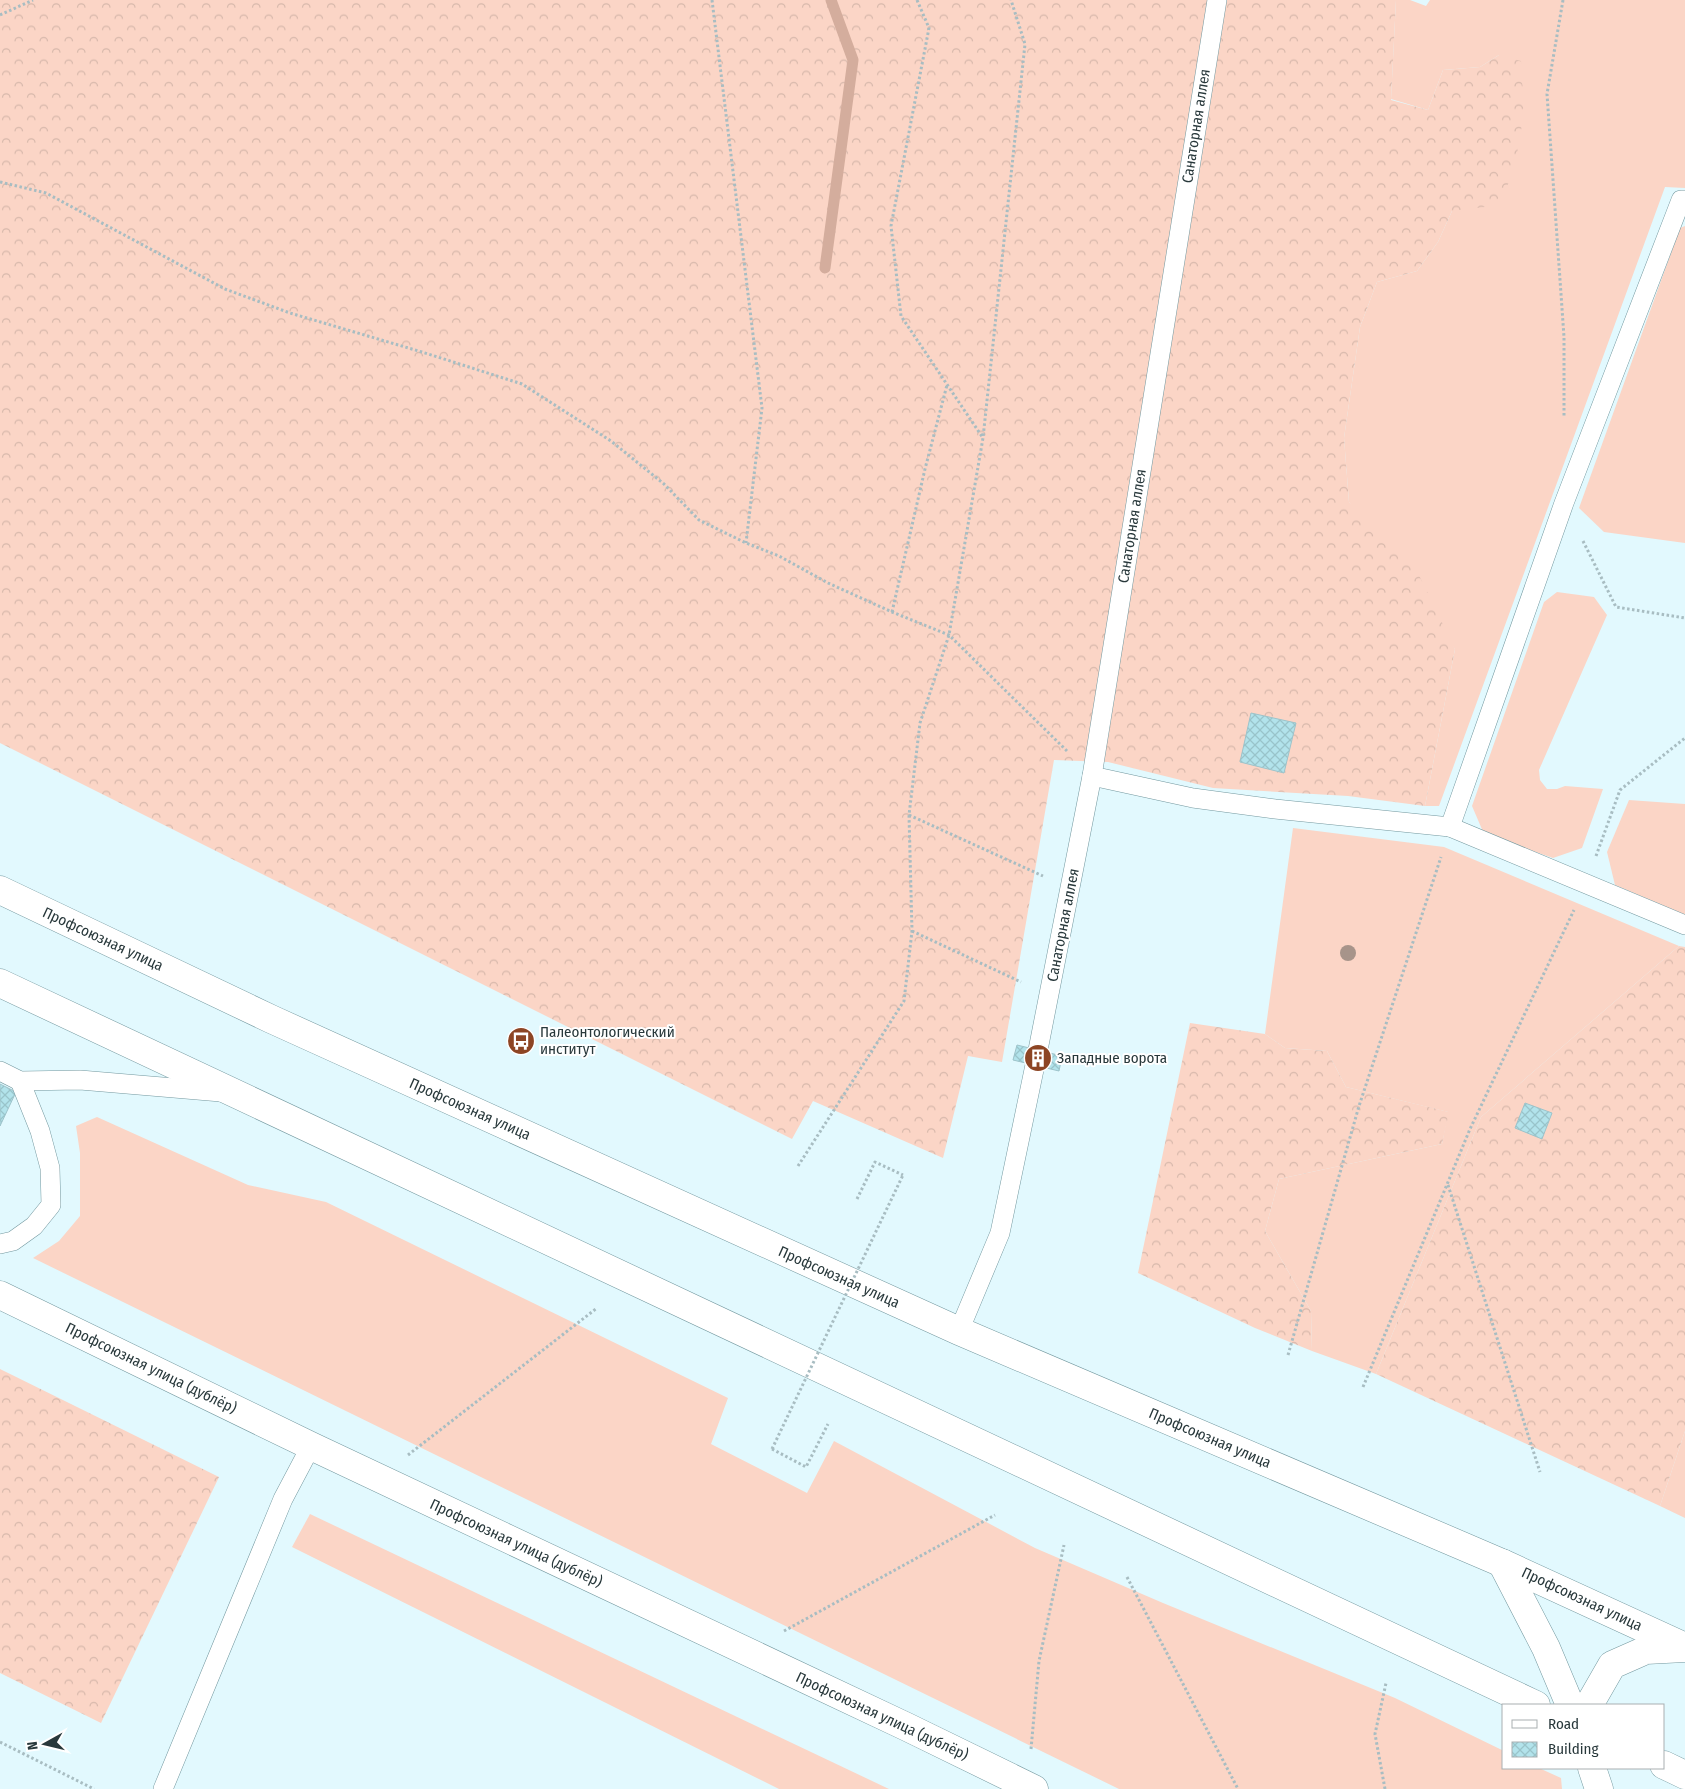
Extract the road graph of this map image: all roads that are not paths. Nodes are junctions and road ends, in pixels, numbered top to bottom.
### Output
1 (1217, 0) edge
2 (1685, 200) edge
3 (1092, 776) junction
4 (1450, 827) junction
5 (0, 890) edge
6 (1685, 925) edge
7 (0, 983) edge
8 (0, 1071) edge
9 (20, 1081) junction
10 (237, 1094) junction
11 (0, 1244) edge
12 (0, 1295) edge
13 (959, 1331) junction
14 (311, 1446) junction
15 (1502, 1562) junction
16 (1685, 1648) edge
17 (1534, 1704) edge
18 (1570, 1704) edge
19 (1590, 1704) edge
20 (1665, 1765) edge
21 (1592, 1769) edge
22 (1685, 1775) edge
23 (164, 1789) edge
24 (1034, 1789) edge
25 (1600, 1789) edge

1 - 3 lane, Санаторная аллея
2 - 4 lane
3 - 4 lane
3 - 13 lane, Санаторная аллея
4 - 6 lane
5 - 13 main road, Профсоюзная улица
7 - 10 main road
8 - 9 lane
9 - 10 lane
9 - 11 lane
10 - 17 main road
12 - 14 main road, Профсоюзная улица (дублёр)
13 - 15 main road, Профсоюзная улица
14 - 23 lane
14 - 24 main road, Профсоюзная улица (дублёр)
15 - 16 main road, Профсоюзная улица
15 - 18 main road
16 - 19 main road
20 - 22 main road
21 - 25 main road

